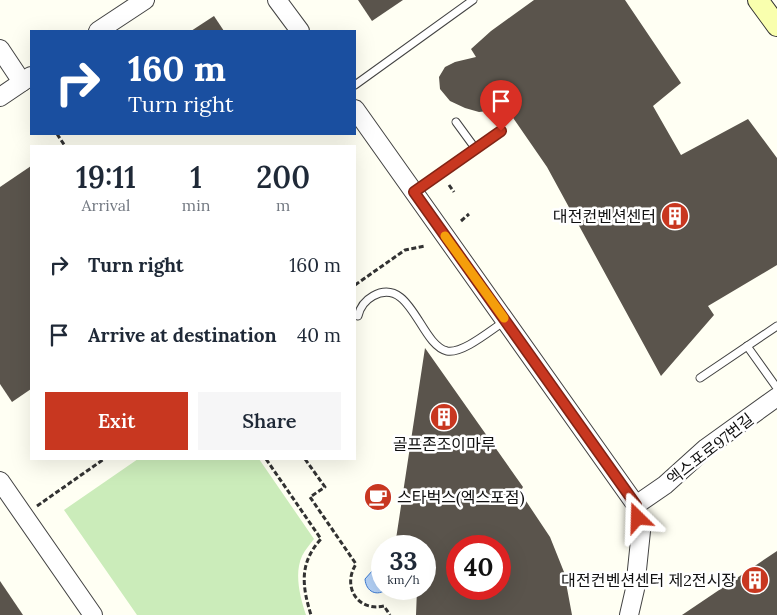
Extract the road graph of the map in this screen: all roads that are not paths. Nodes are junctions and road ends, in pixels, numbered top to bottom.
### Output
1 (144, 0) edge
2 (277, 0) edge
3 (473, 0) edge
4 (758, 0) edge
5 (777, 26) edge
6 (99, 30) edge
7 (299, 30) edge
8 (0, 49) edge
9 (27, 79) edge
10 (356, 84) edge
11 (0, 97) edge
12 (356, 110) edge
13 (456, 122) dead end
14 (501, 131) dead end
15 (475, 148) junction
16 (414, 192) junction
17 (358, 316) dead end
18 (505, 321) junction
19 (777, 326) edge
20 (747, 346) junction
21 (700, 378) dead end
22 (777, 388) edge
23 (777, 397) edge
24 (0, 481) edge
25 (636, 505) junction
26 (92, 615) edge
27 (629, 615) edge

1 - 6 street
2 - 7 street
3 - 10 lane
4 - 5 main road
8 - 9 street
9 - 11 street
12 - 16 street
13 - 15 lane
14 - 15 lane
15 - 16 lane
16 - 18 street
17 - 18 lane
18 - 25 street
19 - 20 lane
20 - 21 lane
20 - 22 lane
23 - 25 street, 엑스포로97번길
24 - 26 street
25 - 27 street

